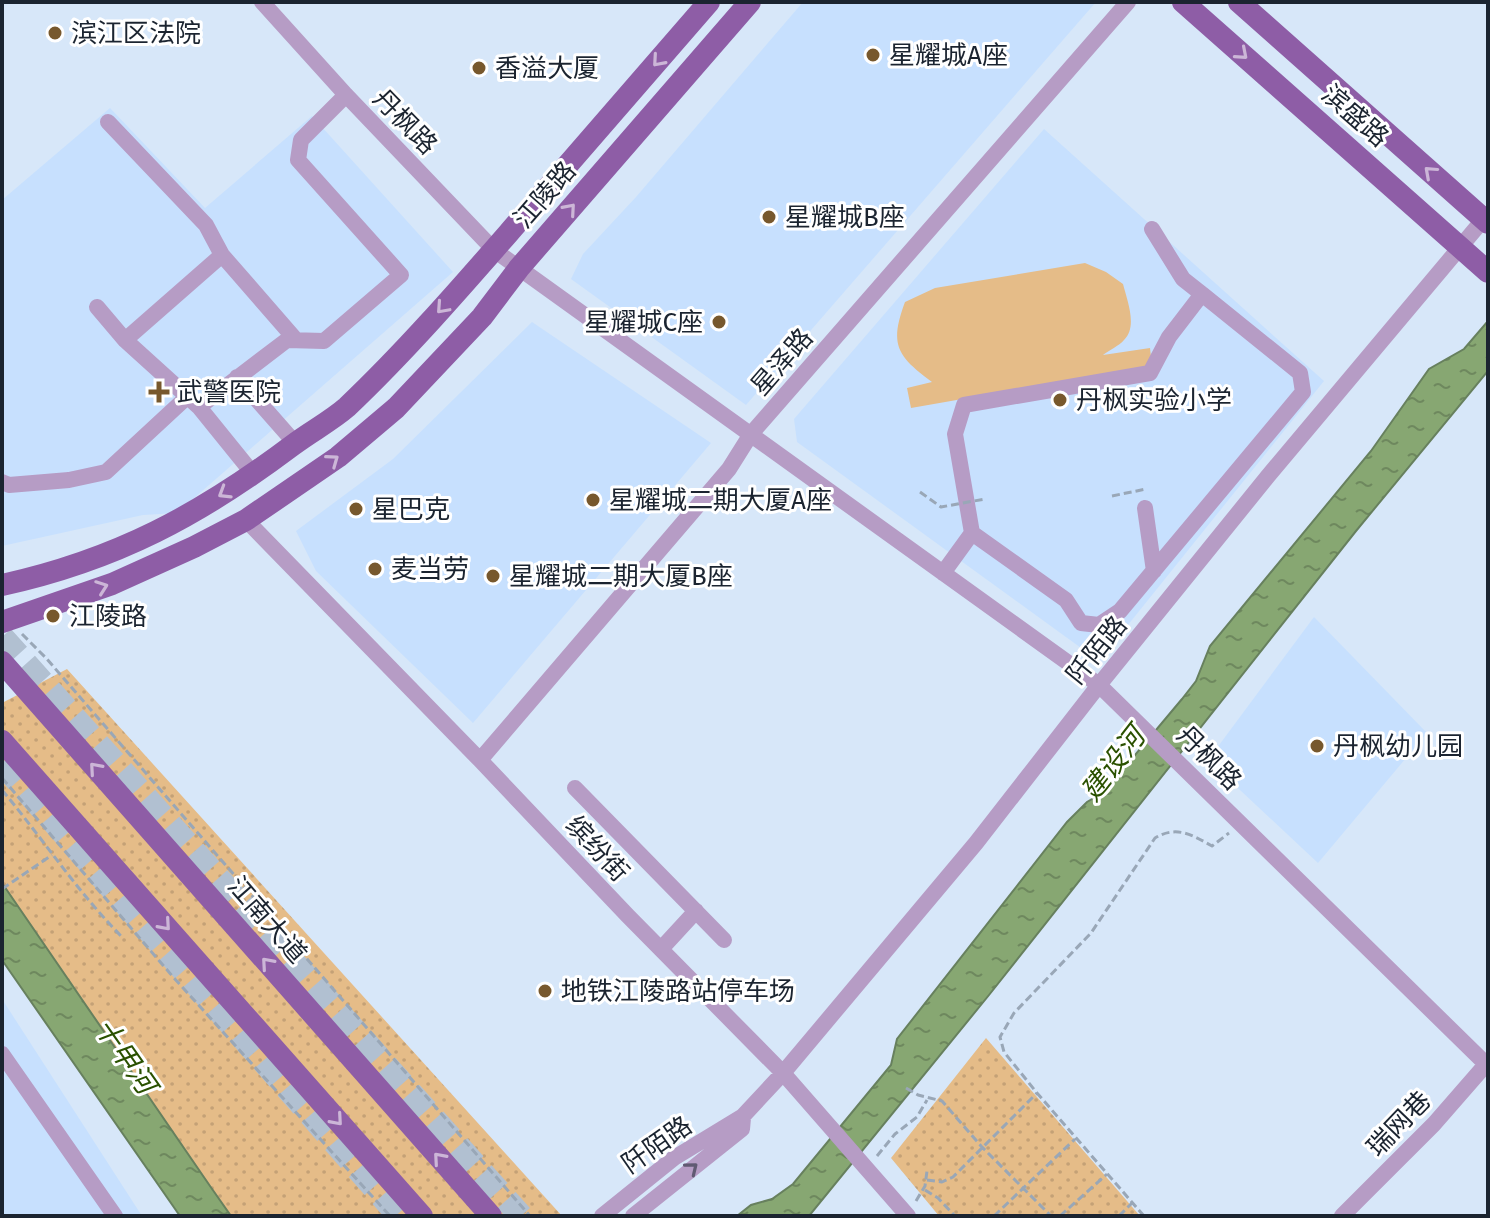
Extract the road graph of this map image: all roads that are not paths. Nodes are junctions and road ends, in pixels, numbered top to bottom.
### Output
1 (262, 2) edge
2 (709, 2) edge
3 (750, 2) edge
4 (1128, 2) edge
5 (1183, 2) edge
6 (1239, 2) edge
7 (346, 95) junction
8 (108, 122) dead end
9 (1487, 219) edge
10 (1152, 229) dead end
11 (1459, 245) junction
12 (494, 250) junction
13 (222, 255) junction
14 (519, 268) junction
15 (1488, 272) edge
16 (1202, 294) junction
17 (97, 307) dead end
18 (125, 340) junction
19 (296, 340) junction
20 (237, 377) junction
21 (193, 402) junction
22 (751, 434) junction
23 (295, 443) junction
24 (254, 475) junction
25 (2, 482) edge
26 (1145, 508) dead end
27 (246, 520) junction
28 (1148, 531) junction
29 (1186, 532) junction
30 (972, 533) junction
31 (1154, 571) junction
32 (943, 573) junction
33 (2, 585) edge
34 (5, 621) edge
35 (2, 662) edge
36 (1099, 685) junction
37 (2, 741) edge
38 (480, 760) junction
39 (575, 788) dead end
40 (696, 911) junction
41 (724, 940) dead end
42 (661, 949) junction
43 (2, 1054) edge
44 (1488, 1064) edge
45 (783, 1073) junction
46 (743, 1116) junction
47 (911, 1211) edge
48 (115, 1216) edge
49 (422, 1216) edge
50 (491, 1216) edge
51 (602, 1216) edge
52 (633, 1216) edge
53 (1342, 1216) edge

1 - 7 street, 丹枫路
2 -> 12 main road, 江陵路
14 -> 3 main road, 江陵路
4 - 22 street, 星泽路
5 -> 11 main road, 滨盛路
9 -> 6 main road, 滨盛路
7 - 12 street, 丹枫路
7 - 19 street
8 - 13 street
9 - 11 street, 阡陌路
10 - 16 street
11 - 15 main road, 滨盛路
11 - 36 street, 阡陌路
12 - 14 street, 丹枫路
12 -> 23 main road, 江陵路
13 - 18 street
13 - 19 street
14 - 22 street, 丹枫路
27 -> 14 main road, 江陵路
16 - 29 street
16 - 30 street
17 - 18 street
18 - 21 street
19 - 20 street
20 - 21 street
20 - 23 street
21 - 24 street
21 - 25 street
22 - 32 street, 丹枫路
22 - 38 street, 星泽路
23 - 24 main road, 江陵路
24 -> 33 main road, 江陵路
26 - 28 street
34 -> 27 main road, 江陵路
27 - 38 street, 缤纷街
28 - 29 street
28 - 31 street
29 - 31 street
30 - 31 street
30 - 32 street
32 - 36 street, 丹枫路
50 -> 35 main road, 江南大道
36 - 44 street, 丹枫路
36 - 45 street, 阡陌路
37 -> 49 main road
38 - 42 street, 缤纷街
39 - 40 street
40 - 41 street
40 - 42 street
42 - 45 street, 缤纷街
43 - 48 street
44 - 53 street, 瑞网巷
45 - 46 street, 阡陌路
45 - 47 street, 缤纷街
46 - 51 street, 阡陌路
52 -> 46 street, 阡陌路

